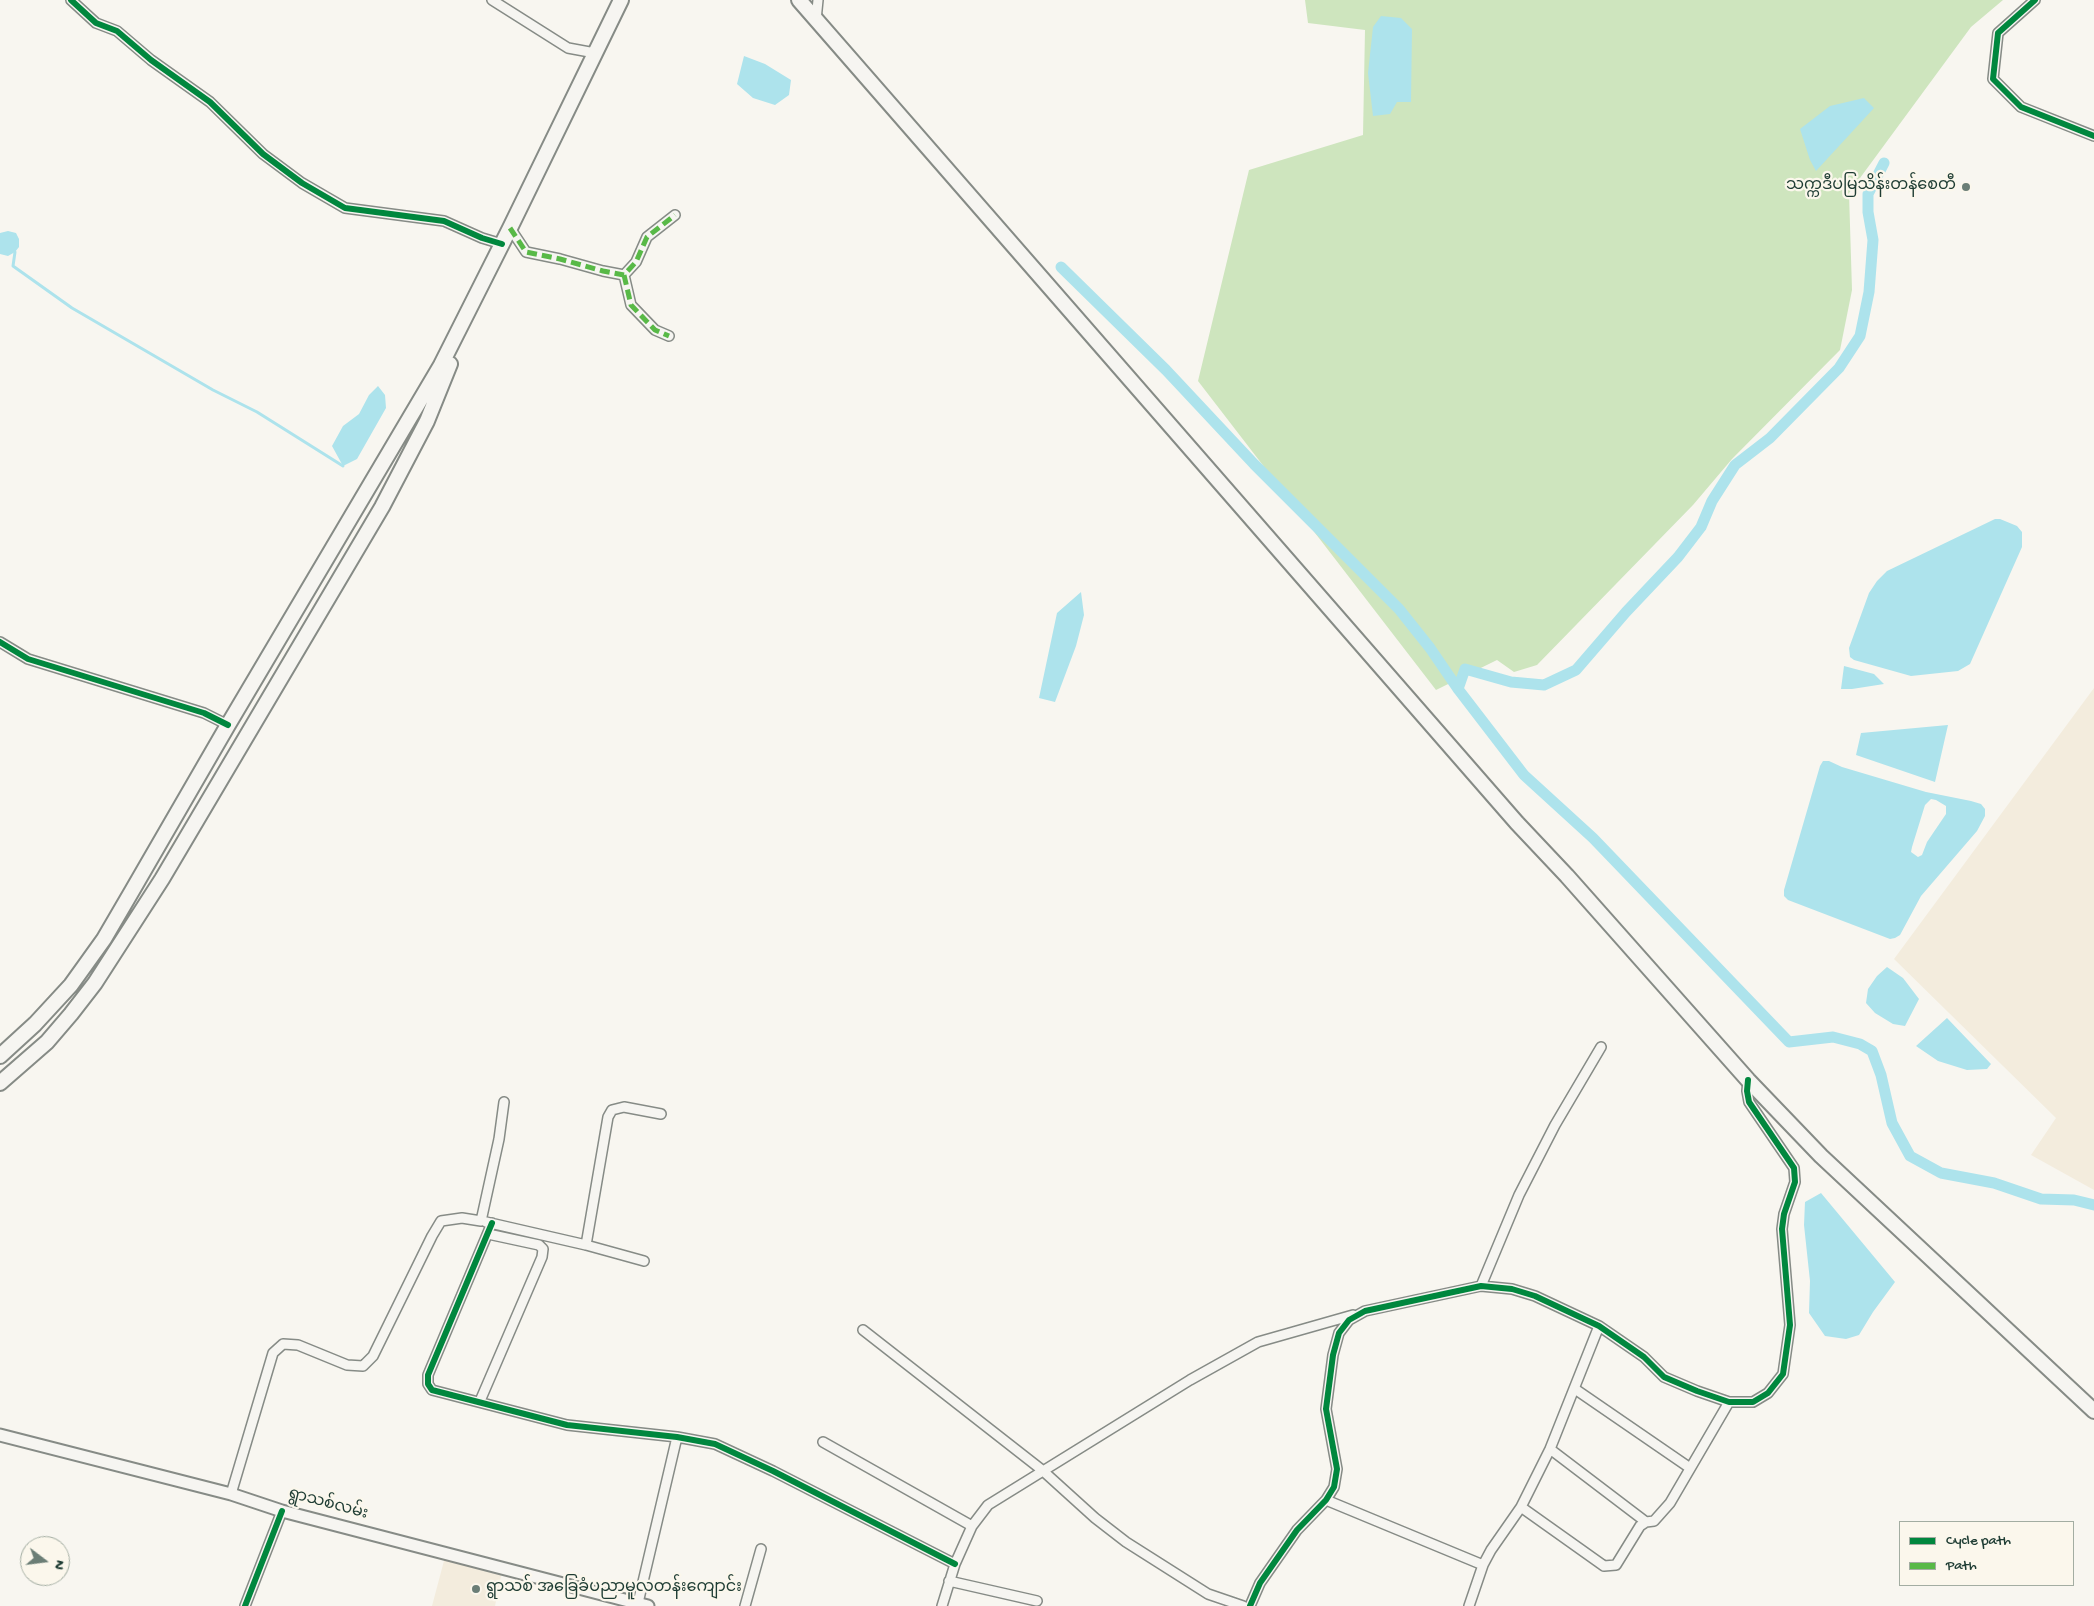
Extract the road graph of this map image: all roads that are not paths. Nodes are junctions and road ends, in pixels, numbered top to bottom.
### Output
1 (71, 0) edge
2 (492, 0) edge
3 (621, 0) edge
4 (799, 0) edge
5 (818, 0) edge
6 (2035, 0) edge
7 (816, 20) junction
8 (595, 53) junction
9 (2094, 136) edge
10 (675, 215) dead end
11 (510, 228) junction
12 (502, 244) junction
13 (624, 275) junction
14 (481, 287) junction
15 (669, 336) dead end
16 (0, 642) edge
17 (228, 726) junction
18 (1601, 1046) dead end
19 (0, 1056) edge
20 (1748, 1080) junction
21 (0, 1083) edge
22 (504, 1102) dead end
23 (661, 1114) dead end
24 (481, 1221) junction
25 (492, 1223) junction
26 (488, 1234) junction
27 (586, 1245) junction
28 (644, 1261) dead end
29 (1481, 1286) junction
30 (1365, 1311) junction
31 (1599, 1326) junction
32 (863, 1330) dead end
33 (1575, 1390) junction
34 (480, 1401) junction
35 (1730, 1402) junction
36 (2090, 1408) edge
37 (0, 1436) edge
38 (677, 1437) junction
39 (823, 1442) dead end
40 (1550, 1449) junction
41 (1690, 1468) junction
42 (1042, 1470) junction
43 (230, 1494) junction
44 (1326, 1500) junction
45 (1521, 1507) junction
46 (282, 1511) junction
47 (1646, 1522) junction
48 (972, 1526) junction
49 (761, 1549) dead end
50 (955, 1564) junction
51 (1483, 1565) junction
52 (949, 1581) junction
53 (1037, 1601) dead end
54 (643, 1605) edge
55 (245, 1606) edge
56 (745, 1606) edge
57 (942, 1606) edge
58 (1243, 1606) edge
59 (1250, 1606) edge
60 (1469, 1606) edge

1 - 12 street
2 - 8 street
3 - 8 main road
4 - 7 main road
5 - 7 street
6 - 9 street
7 - 20 main road
8 - 11 main road
10 - 13 street
11 - 12 main road
11 - 13 street
12 - 14 main road
13 - 15 street
14 - 17 main road
14 - 21 main road
16 - 17 street
17 - 19 main road
18 - 29 street
20 - 35 street
20 - 36 main road
22 - 24 street
23 - 27 street
24 - 25 street
24 - 43 street
25 - 26 street
25 - 27 street
26 - 34 street
26 - 34 street
27 - 28 street
29 - 30 street
29 - 31 street
30 - 42 street
30 - 44 street
31 - 33 street
31 - 35 street
32 - 42 street
33 - 40 street
33 - 41 street
34 - 38 street
35 - 41 street
37 - 43 street, ရွာသစ်လမ်း
38 - 50 street
38 - 54 street
39 - 48 street
40 - 45 street
40 - 47 street
41 - 47 street
42 - 48 street
42 - 58 street
43 - 46 street, ရွာသစ်လမ်း
44 - 51 street
44 - 59 street
45 - 47 street
45 - 51 street
46 - 54 street, ရွာသစ်လမ်း
46 - 55 street
48 - 50 street
49 - 56 street
50 - 52 street
51 - 60 street
52 - 53 street
52 - 57 street

